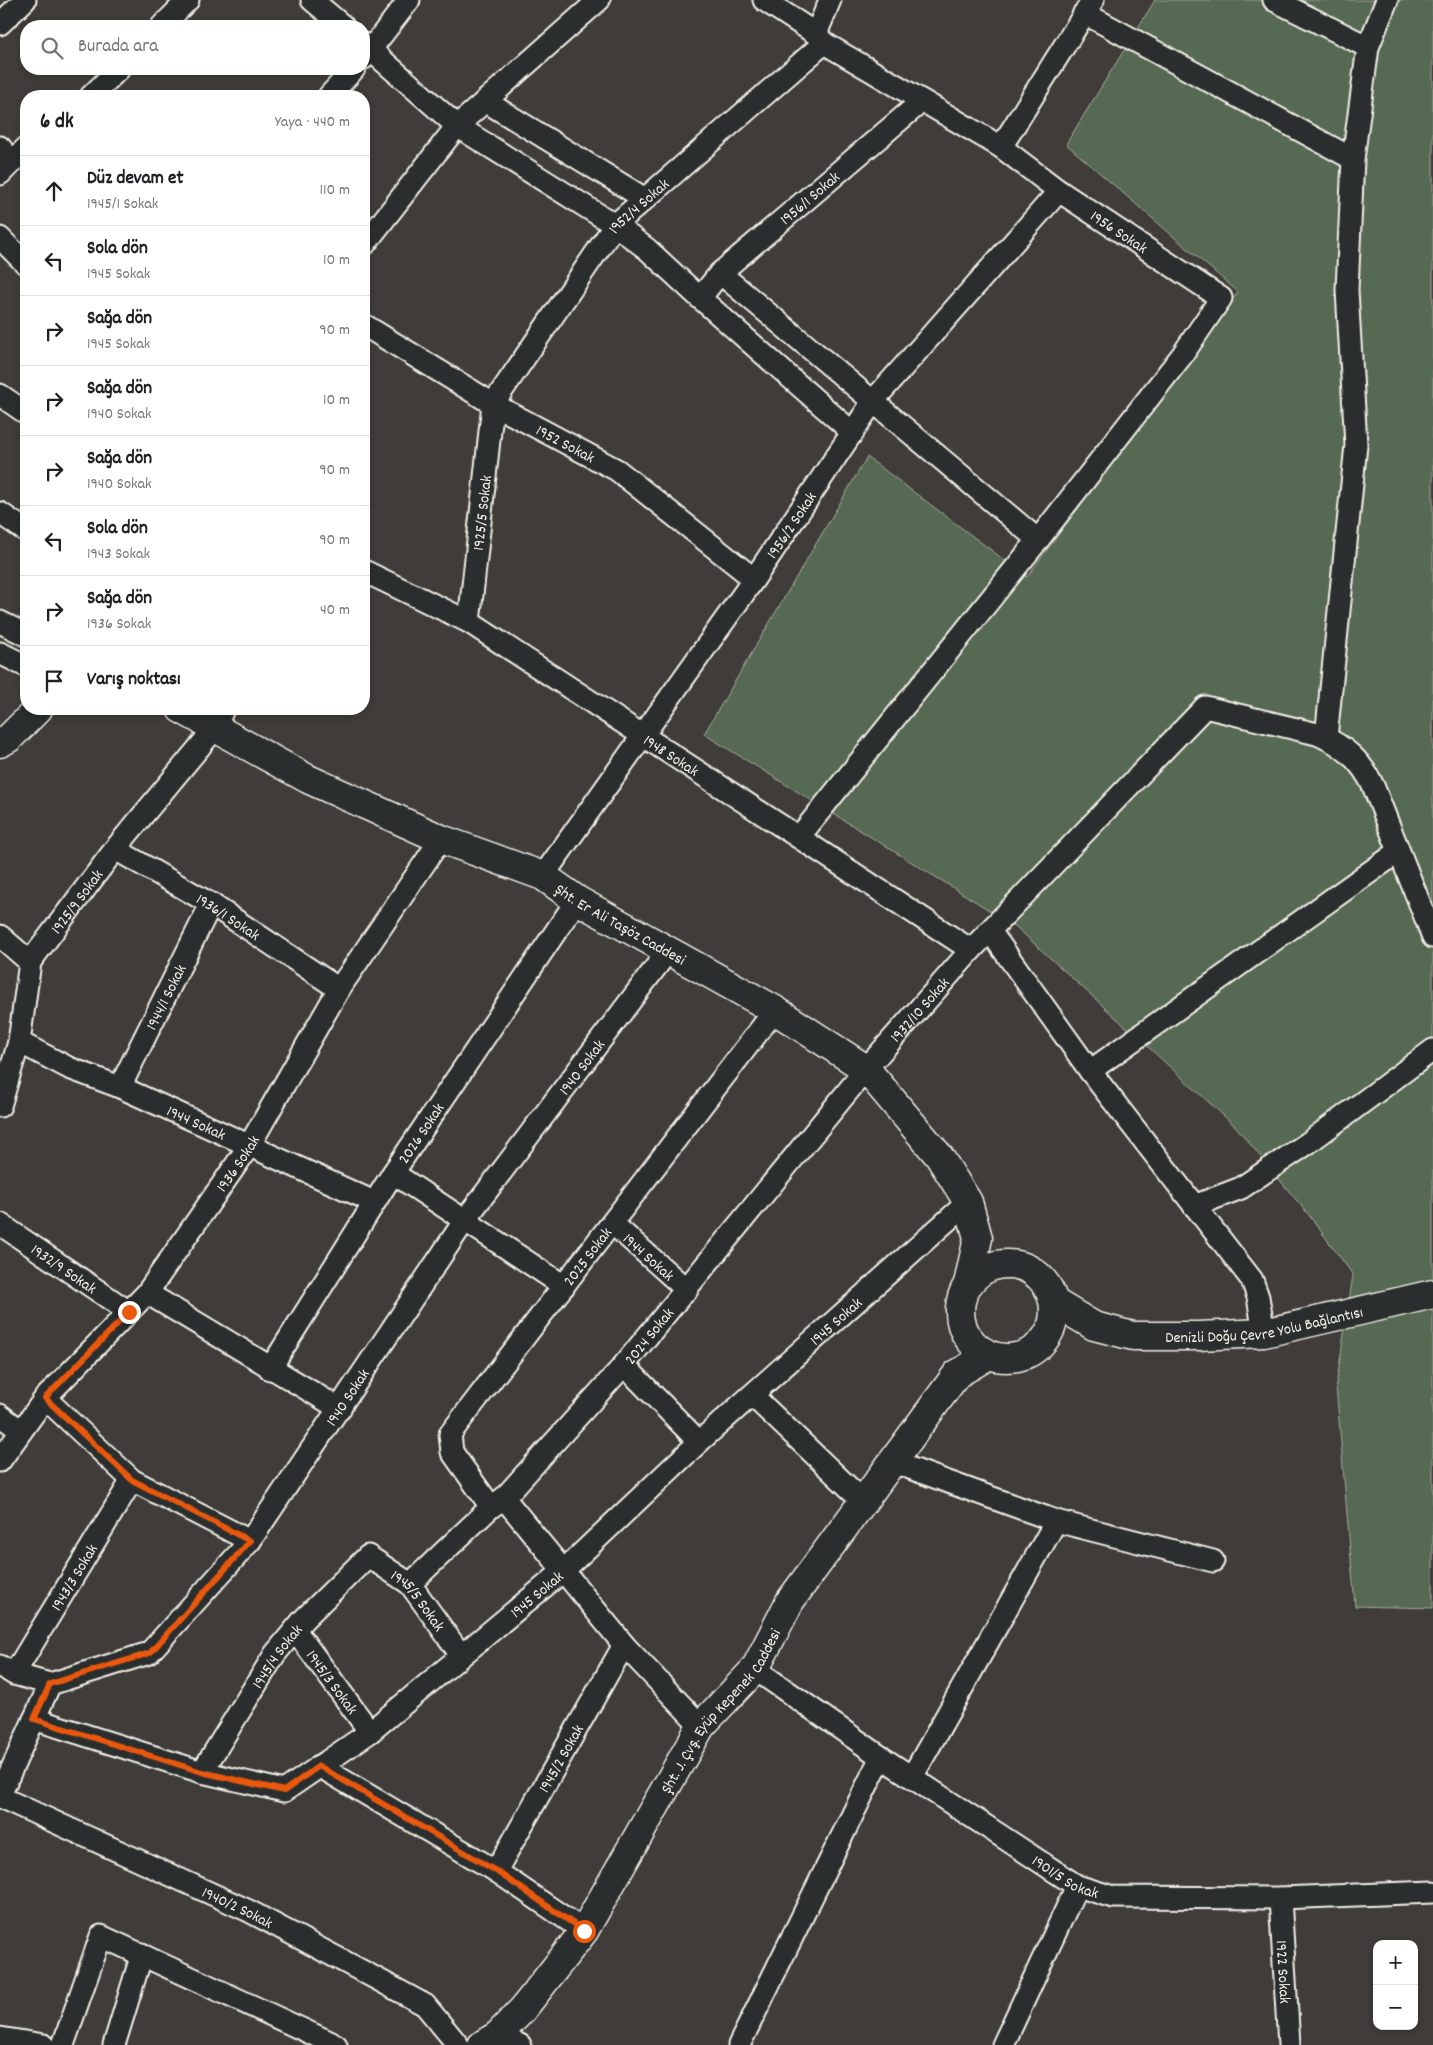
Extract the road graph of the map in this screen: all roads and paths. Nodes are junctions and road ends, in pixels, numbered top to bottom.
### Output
1 (25, 0) edge
2 (188, 0) edge
3 (312, 0) edge
4 (409, 0) edge
5 (599, 0) edge
6 (764, 0) edge
7 (830, 0) edge
8 (1274, 0) edge
9 (1387, 0) edge
10 (1088, 7) edge
11 (168, 20) edge
12 (336, 20) edge
13 (0, 24) edge
14 (820, 38) junction
15 (370, 46) edge
16 (1368, 47) junction
17 (370, 54) edge
18 (113, 75) edge
19 (349, 75) edge
20 (98, 90) edge
21 (335, 90) edge
22 (922, 100) junction
23 (485, 101) junction
24 (457, 126) junction
25 (1002, 147) junction
26 (1353, 159) junction
27 (1059, 191) junction
28 (645, 199) junction
29 (616, 225) junction
30 (370, 237) edge
31 (0, 238) edge
32 (20, 258) edge
33 (720, 273) junction
34 (700, 298) junction
35 (370, 329) edge
36 (0, 395) edge
37 (874, 400) junction
38 (493, 404) junction
39 (20, 409) edge
40 (853, 433) junction
41 (0, 513) edge
42 (20, 527) edge
43 (1038, 540) junction
44 (370, 574) edge
45 (754, 578) junction
46 (0, 622) edge
47 (469, 622) junction
48 (20, 632) edge
49 (0, 653) edge
50 (20, 663) edge
51 (30, 715) edge
52 (207, 715) edge
53 (220, 718) edge
54 (644, 736) junction
55 (3, 737) edge
56 (1326, 738) junction
57 (799, 837) junction
58 (441, 839) junction
59 (115, 849) junction
60 (1398, 852) junction
61 (543, 876) junction
62 (577, 900) junction
63 (211, 904) junction
64 (990, 931) junction
65 (0, 936) edge
66 (1433, 937) edge
67 (971, 950) junction
68 (668, 951) junction
69 (30, 962) junction
70 (339, 988) junction
71 (775, 1010) junction
72 (19, 1042) junction
73 (1433, 1050) edge
74 (866, 1069) junction
75 (1090, 1071) junction
76 (3, 1077) edge
77 (120, 1088) junction
78 (0, 1106) edge
79 (249, 1146) junction
80 (393, 1173) junction
81 (374, 1202) junction
82 (968, 1202) junction
83 (1194, 1206) junction
84 (465, 1220) junction
85 (612, 1223) junction
86 (0, 1224) edge
87 (978, 1238) junction
88 (1009, 1263) junction
89 (968, 1284) junction
90 (564, 1286) junction
91 (687, 1290) junction
92 (147, 1293) junction
93 (1433, 1294) edge
94 (1054, 1302) junction
95 (129, 1312) junction
96 (961, 1323) junction
97 (1094, 1326) junction
98 (1051, 1329) junction
99 (1264, 1332) junction
100 (990, 1354) junction
101 (624, 1365) junction
102 (270, 1369) junction
103 (957, 1374) junction
104 (752, 1395) junction
105 (45, 1398) junction
106 (340, 1409) junction
107 (0, 1415) edge
108 (21, 1431) junction
109 (699, 1442) junction
110 (0, 1461) edge
111 (893, 1462) junction
112 (132, 1480) junction
113 (864, 1502) junction
114 (498, 1503) junction
115 (1056, 1521) junction
116 (250, 1541) junction
117 (368, 1556) joint
118 (1213, 1561) dead end
119 (562, 1571) junction
120 (410, 1584) junction
121 (295, 1630) junction
122 (624, 1645) junction
123 (461, 1656) junction
124 (755, 1669) junction
125 (7, 1670) edge
126 (50, 1684) junction
127 (34, 1719) junction
128 (701, 1726) junction
129 (370, 1732) junction
130 (882, 1757) junction
131 (319, 1766) junction
132 (202, 1772) junction
133 (912, 1777) junction
134 (0, 1796) edge
135 (496, 1871) junction
136 (1077, 1886) junction
137 (1433, 1892) edge
138 (1280, 1898) junction
139 (584, 1931) junction
140 (142, 1954) junction
141 (0, 2038) edge
142 (500, 2042) edge
143 (42, 2045) edge
144 (63, 2045) edge
145 (114, 2045) edge
146 (336, 2045) edge
147 (458, 2045) edge
148 (739, 2045) edge
149 (1003, 2045) edge
150 (1288, 2045) edge

1 - 13 street
2 - 11 street
3 - 12 street
4 - 15 street
5 - 23 street
6 - 14 street, 1956 Sokak
7 - 14 street
8 - 16 street
9 - 16 street
10 - 25 street
10 - 26 street
14 - 22 street, 1956 Sokak
14 - 28 street, 1952/4 Sokak
16 - 26 street
17 - 24 street
18 - 20 street
19 - 21 street
22 - 25 street, 1956 Sokak
22 - 33 street, 1956/1 Sokak
23 - 24 street
23 - 28 street
24 - 29 street
24 - 30 street
25 - 27 street, 1956 Sokak
26 - 56 street
27 - 37 street, 1956/2 Sokak
27 - 43 street, 1956 Sokak
28 - 29 street, 1952/4 Sokak
29 - 34 street
29 - 38 street, 1952/4 Sokak
31 - 32 street
33 - 34 street, 1956/1 Sokak
33 - 37 street
34 - 40 street
35 - 38 street, 1952 Sokak
36 - 39 street
37 - 40 street, 1956/2 Sokak
37 - 43 street
38 - 45 street, 1952 Sokak
38 - 47 street, 1925/5 Sokak
40 - 45 street, 1956/2 Sokak
41 - 42 street
43 - 57 street
44 - 47 street, 1948 Sokak
45 - 54 street, 1956/2 Sokak
46 - 48 street
47 - 54 street, 1948 Sokak
49 - 50 street
51 - 55 street
52 - 53 street, Şht. Er Ali Taşöz Caddesi
53 - 58 street, Şht. Er Ali Taşöz Caddesi
53 - 59 street, 1925/9 Sokak
54 - 57 street, 1948 Sokak
54 - 61 street, 1956/2 Sokak
56 - 60 street
56 - 64 street, 1932/10 Sokak
57 - 67 street, 1948 Sokak
58 - 61 street, Şht. Er Ali Taşöz Caddesi
58 - 70 street, 1936 Sokak
59 - 63 street, 1936/1 Sokak
59 - 69 street, 1925/9 Sokak
60 - 66 street
60 - 75 street
61 - 62 street, Şht. Er Ali Taşöz Caddesi
62 - 68 street, Şht. Er Ali Taşöz Caddesi
62 - 80 street, 2026 Sokak
63 - 70 street, 1936/1 Sokak
63 - 77 street, 1944/1 Sokak
64 - 67 street, 1932/10 Sokak
64 - 75 street
65 - 69 street
67 - 74 street, 1932/10 Sokak
68 - 71 street, Şht. Er Ali Taşöz Caddesi
68 - 84 street, 1940 Sokak
69 - 72 street, 1925/9 Sokak
70 - 79 street, 1936 Sokak
71 - 74 street, Şht. Er Ali Taşöz Caddesi
71 - 85 street, 2025 Sokak
72 - 76 street, 1925/9 Sokak
72 - 77 street, 1944 Sokak
73 - 83 street
74 - 82 street, Şht. Er Ali Taşöz Caddesi
74 - 91 street, 2024 Sokak
75 - 83 street
76 - 78 street, 1925/9 Sokak
77 - 79 street, 1944 Sokak
79 - 81 street, 1944 Sokak
79 - 92 street, 1936 Sokak
80 - 81 street, 2026 Sokak
80 - 84 street
81 - 102 street, 2026 Sokak
82 - 87 street, Şht. Er Ali Taşöz Caddesi
82 - 104 street, 1945 Sokak
83 - 99 street
84 - 90 street
84 - 106 street, 1940 Sokak
85 - 90 street, 2025 Sokak
85 - 91 street, 1944 Sokak
86 - 95 street, 1932/9 Sokak
87 - 88 street
87 - 89 street
88 - 89 street
88 - 94 street
89 - 96 street
90 - 114 street, 2025 Sokak
91 - 101 street, 2024 Sokak
92 - 95 street, 1936 Sokak
92 - 102 street
93 - 99 street, Denizli Doğu Çevre Yolu Bağlantısı
94 - 97 street
94 - 98 street
95 - 105 street, 1936 Sokak
96 - 100 street
96 - 103 street
97 - 98 street
97 - 99 street, Denizli Doğu Çevre Yolu Bağlantısı
98 - 100 street
100 - 103 street
101 - 109 street
101 - 114 street, 2024 Sokak
102 - 106 street
103 - 111 street, Şht. J. Çvş. Eyüp Kepenek Caddesi
104 - 109 street, 1945 Sokak
104 - 113 street
105 - 108 street, 1936 Sokak
105 - 112 street
106 - 116 street, 1940 Sokak
107 - 108 street
108 - 110 street, 1936 Sokak
109 - 119 street, 1945 Sokak
111 - 113 street, Şht. J. Çvş. Eyüp Kepenek Caddesi
111 - 115 street
112 - 116 street
112 - 125 street, 1943/3 Sokak
113 - 124 street, Şht. J. Çvş. Eyüp Kepenek Caddesi
114 - 119 street, 2025 Sokak
114 - 120 street, 2024 Sokak
115 - 118 street
115 - 133 street
116 - 126 street, 1940 Sokak
117 - 120 street, 1945/5 Sokak
117 - 121 street, 1945/4 Sokak
119 - 122 street, 2025 Sokak
119 - 123 street, 1945 Sokak
120 - 123 street, 1945/5 Sokak
121 - 129 street, 1945/3 Sokak
121 - 132 street, 1945/4 Sokak
122 - 128 street, 2025 Sokak
122 - 135 street, 1945/2 Sokak
123 - 129 street, 1945 Sokak
124 - 128 street, Şht. J. Çvş. Eyüp Kepenek Caddesi
124 - 130 street, 1901/5 Sokak
125 - 126 street
126 - 127 street
127 - 132 street, 1945 Sokak
127 - 134 street
128 - 139 street, Şht. J. Çvş. Eyüp Kepenek Caddesi
129 - 131 street, 1945 Sokak
130 - 133 street, 1901/5 Sokak
130 - 148 street
131 - 132 street, 1945 Sokak
131 - 135 street
133 - 136 street, 1901/5 Sokak
134 - 147 street, 1940/2 Sokak
135 - 139 street
136 - 138 street, 1901/5 Sokak
136 - 149 street
137 - 138 street, 1901/5 Sokak
138 - 150 street, 1922 Sokak
139 - 142 street, Şht. J. Çvş. Eyüp Kepenek Caddesi
140 - 144 street
140 - 145 street
140 - 146 street
141 - 143 street

